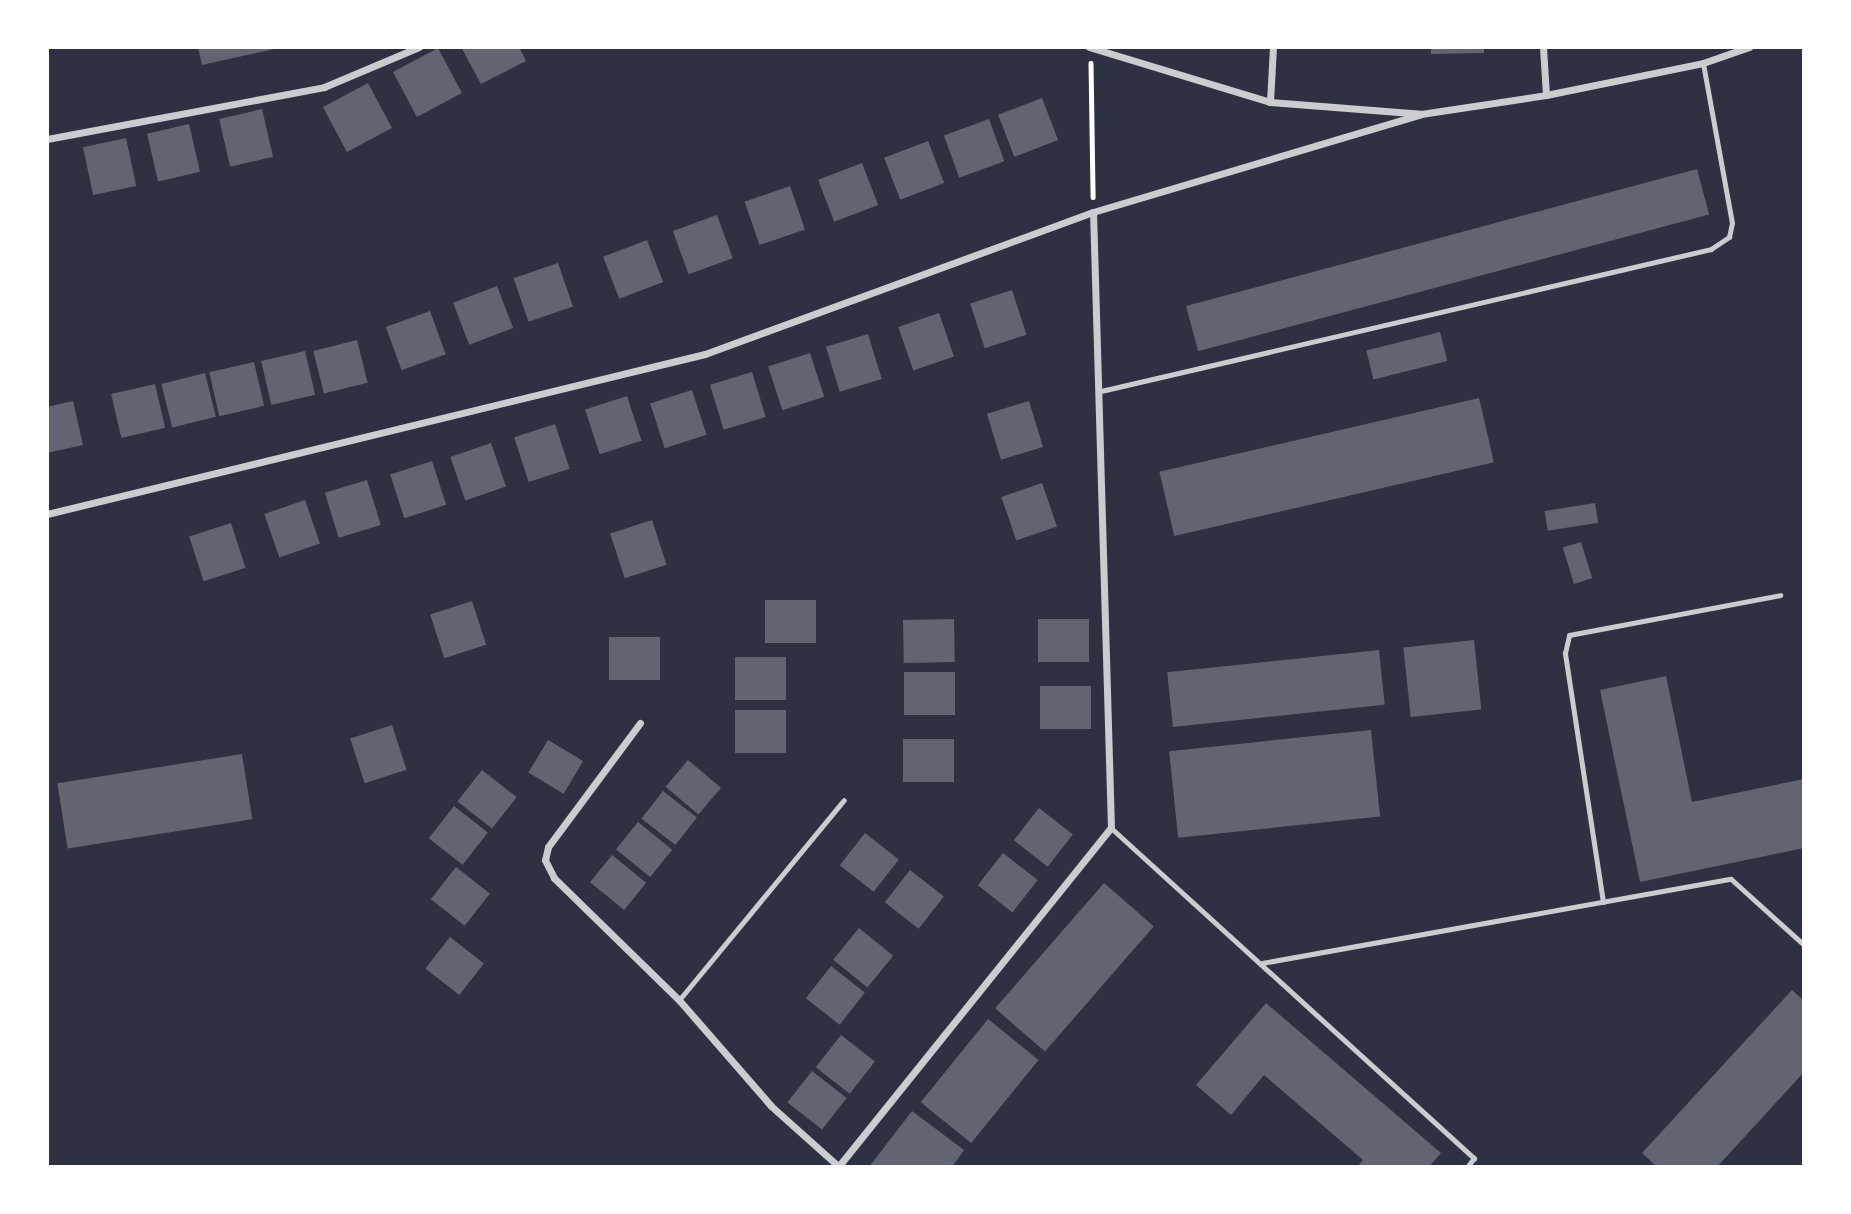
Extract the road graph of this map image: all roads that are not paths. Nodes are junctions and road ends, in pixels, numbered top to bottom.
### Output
1 (419, 47) edge
2 (1273, 47) edge
3 (1543, 47) edge
4 (1749, 47) edge
5 (1090, 48) edge
6 (1703, 63) junction
7 (1546, 95) junction
8 (1270, 102) junction
9 (1421, 114) junction
10 (47, 139) edge
11 (1093, 212) junction
12 (1101, 391) junction
13 (47, 514) edge
14 (1780, 595) dead end
15 (639, 723) dead end
16 (844, 800) dead end
17 (1111, 828) junction
18 (1603, 902) junction
19 (1804, 945) edge
20 (1262, 963) junction
21 (679, 1000) junction
22 (838, 1166) edge
23 (1467, 1167) edge

1 - 10 street
2 - 8 street
3 - 7 street
4 - 6 street
5 - 8 street
6 - 7 street
6 - 12 lane
7 - 9 street
8 - 9 street
9 - 11 street
11 - 12 street
11 - 13 street
12 - 17 street
14 - 18 lane
15 - 21 street
16 - 21 lane
17 - 20 lane
17 - 22 street
18 - 19 lane
18 - 20 lane
20 - 23 lane
21 - 22 street

